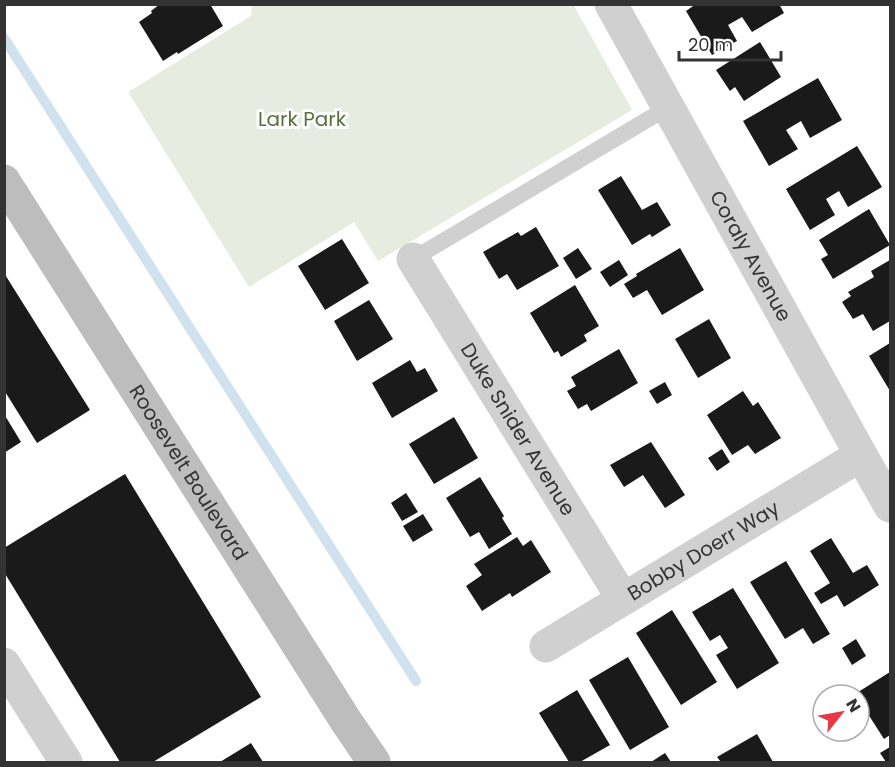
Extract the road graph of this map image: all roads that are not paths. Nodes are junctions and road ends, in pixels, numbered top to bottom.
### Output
1 (611, 4) edge
2 (667, 108) junction
3 (4, 181) edge
4 (413, 259) joint
5 (861, 455) junction
6 (891, 506) edge
7 (623, 599) junction
8 (546, 646) dead end
9 (4, 664) edge
10 (66, 762) edge
11 (374, 762) edge

1 - 2 street, Coraly Avenue
2 - 4 lane
2 - 5 street, Coraly Avenue
3 - 11 main road, Roosevelt Boulevard
4 - 7 street, Duke Snider Avenue
5 - 6 street, Coraly Avenue
5 - 7 street, Bobby Doerr Way
7 - 8 street, Bobby Doerr Way
9 - 10 street

